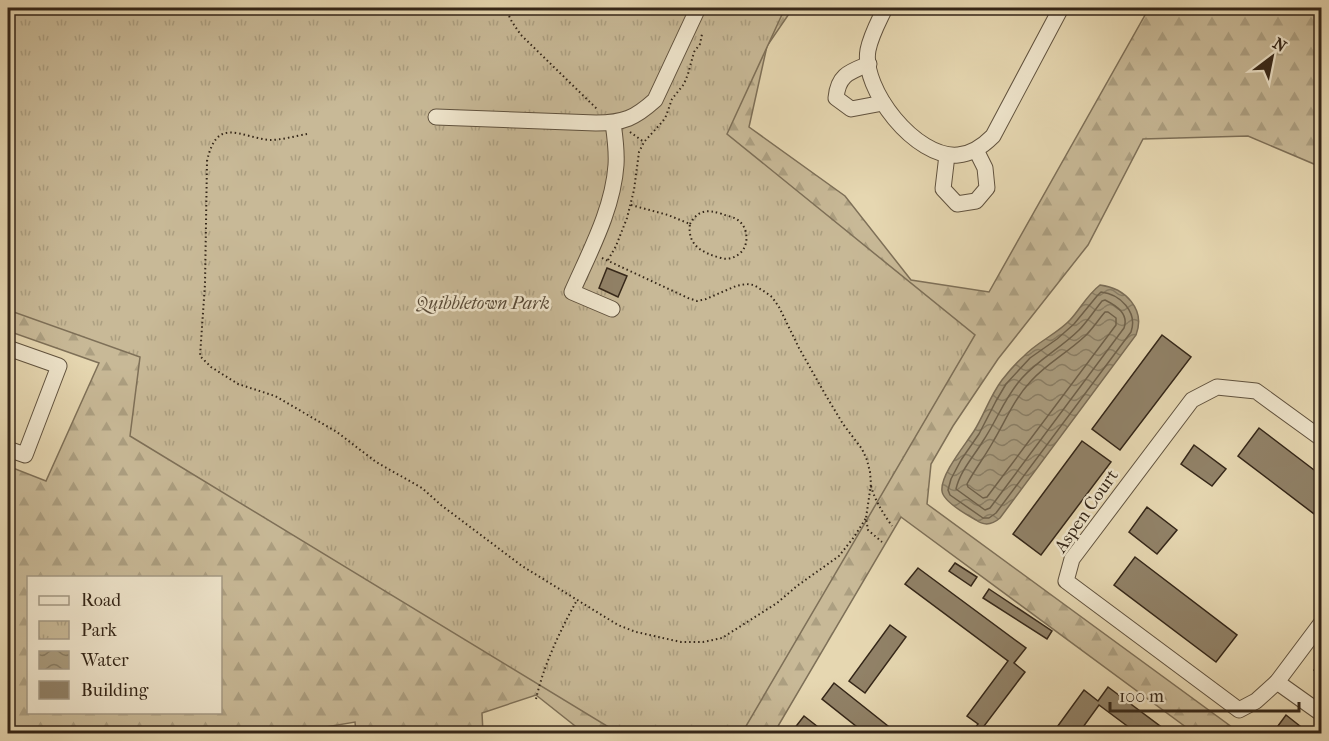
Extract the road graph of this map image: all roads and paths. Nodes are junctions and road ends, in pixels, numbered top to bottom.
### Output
1 (505, 8) edge
2 (698, 8) edge
3 (885, 8) edge
4 (1061, 8) edge
5 (702, 33) dead end
6 (868, 64) junction
7 (883, 103) junction
8 (436, 117) dead end
9 (614, 122) junction
10 (307, 134) dead end
11 (644, 142) junction
12 (975, 150) junction
13 (947, 155) junction
14 (631, 205) junction
15 (690, 224) junction
16 (590, 252) junction
17 (608, 260) junction
18 (612, 309) dead end
19 (8, 348) edge
20 (1322, 439) edge
21 (8, 449) edge
22 (871, 484) junction
23 (866, 518) junction
24 (892, 525) dead end
25 (882, 542) dead end
26 (577, 600) junction
27 (1322, 622) edge
28 (1276, 682) junction
29 (536, 699) dead end
30 (1322, 714) edge

1 - 9 path
2 - 9 street
3 - 6 street
4 - 12 street
5 - 11 path
6 - 7 street
6 - 7 street
7 - 13 street
8 - 9 street
9 - 11 path
9 - 16 street
10 - 26 path
11 - 14 path
12 - 13 street
12 - 13 street
14 - 15 path
14 - 17 path
15 - 15 path
16 - 17 path
16 - 18 street
17 - 22 path
19 - 21 street
20 - 28 street, Aspen Court
22 - 23 path
22 - 24 path
23 - 25 path
23 - 26 path
26 - 29 path
27 - 28 street, Aspen Court
28 - 30 street

